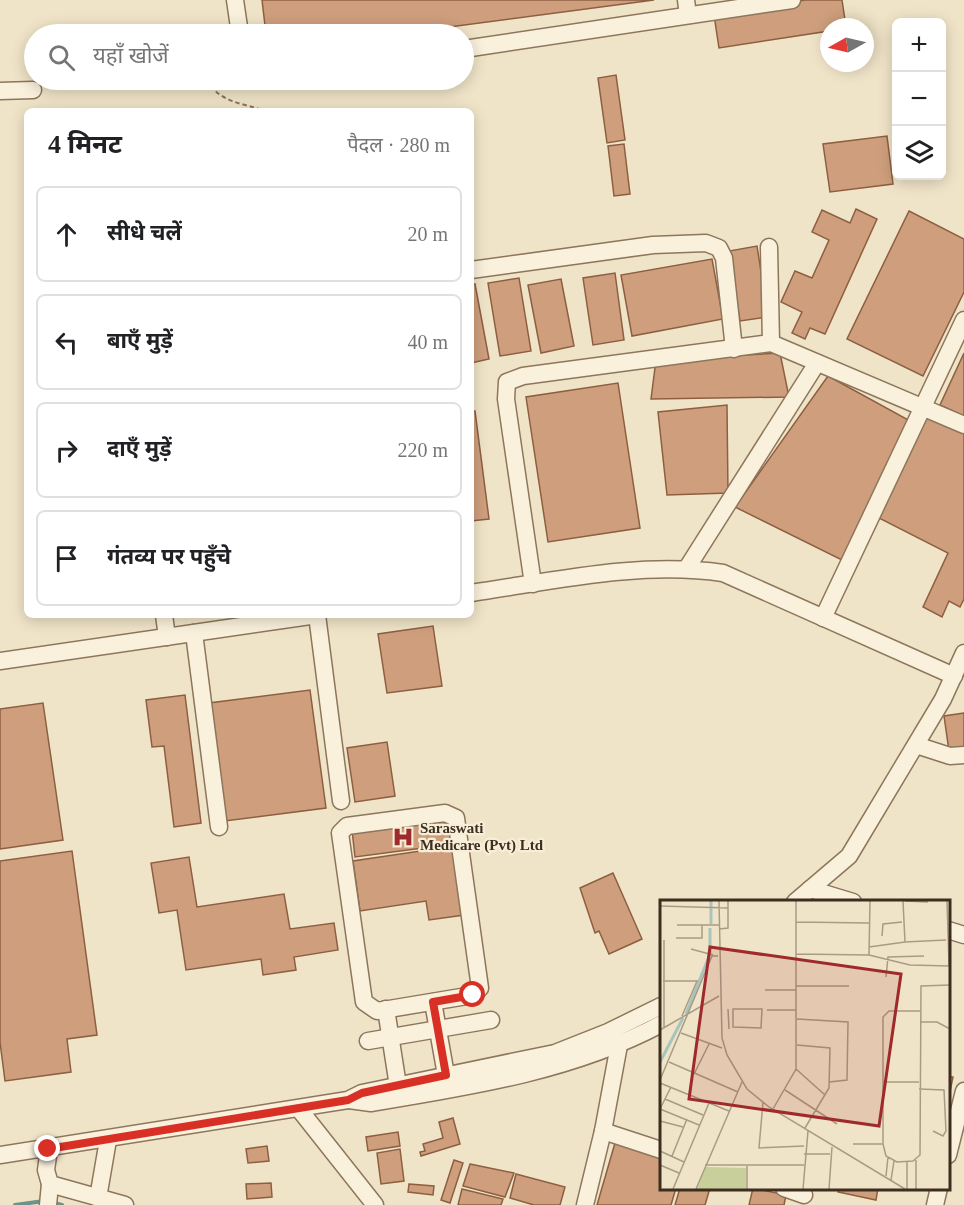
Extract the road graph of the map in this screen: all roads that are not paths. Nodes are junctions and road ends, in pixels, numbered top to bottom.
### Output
1 (235, 0) edge
2 (792, 0) edge
3 (687, 8) edge
4 (239, 24) edge
5 (474, 47) edge
6 (33, 90) dead end
7 (0, 91) edge
8 (769, 247) dead end
9 (474, 270) edge
10 (964, 320) edge
11 (771, 343) junction
12 (734, 349) junction
13 (817, 363) junction
14 (925, 406) junction
15 (964, 424) edge
16 (687, 568) junction
17 (533, 584) junction
18 (474, 593) edge
19 (164, 618) edge
20 (296, 618) edge
21 (317, 618) edge
22 (823, 618) junction
23 (194, 633) junction
24 (167, 637) junction
25 (964, 653) edge
26 (0, 661) edge
27 (954, 676) junction
28 (916, 745) junction
29 (964, 755) edge
30 (341, 801) dead end
31 (219, 827) dead end
32 (810, 889) junction
33 (797, 900) edge
34 (846, 900) edge
35 (949, 930) edge
36 (964, 935) edge
37 (433, 1002) junction
38 (660, 1006) edge
39 (386, 1010) junction
40 (491, 1020) dead end
41 (660, 1024) edge
42 (438, 1029) junction
43 (390, 1037) junction
44 (368, 1041) dead end
45 (619, 1045) junction
46 (446, 1075) junction
47 (398, 1086) junction
48 (964, 1091) edge
49 (348, 1100) junction
50 (299, 1109) junction
51 (603, 1131) junction
52 (108, 1140) junction
53 (48, 1149) junction
54 (660, 1149) edge
55 (949, 1151) edge
56 (0, 1155) edge
57 (789, 1190) edge
58 (939, 1190) edge
59 (49, 1195) edge
60 (803, 1196) edge
61 (98, 1198) junction
62 (126, 1205) edge
63 (375, 1205) edge
64 (585, 1205) edge
65 (935, 1205) edge

1 - 4 street
2 - 3 street
3 - 5 street
6 - 7 street
8 - 11 street
9 - 12 street
10 - 14 street
11 - 12 street
11 - 13 street
12 - 17 street
13 - 14 street
13 - 16 street
14 - 15 street
14 - 22 street
16 - 17 street
16 - 22 street
17 - 18 street
19 - 24 street
20 - 23 street
21 - 30 street
22 - 27 street
23 - 24 street
23 - 31 street
24 - 26 street
25 - 27 street
27 - 28 street
28 - 29 street
28 - 32 street
32 - 33 street
32 - 34 street
35 - 36 street
37 - 39 street
37 - 39 street
37 - 42 street
38 - 46 street
39 - 43 street
40 - 42 street
41 - 45 street
42 - 43 street
42 - 46 street
43 - 44 street
43 - 47 street
45 - 49 street
45 - 51 street
46 - 47 street
47 - 49 street
48 - 55 street
49 - 50 street
50 - 52 street
50 - 63 street
51 - 54 street
51 - 64 street
52 - 53 street
52 - 61 street
53 - 56 street
53 - 59 street
57 - 60 street
58 - 65 street
59 - 61 street
61 - 62 street

